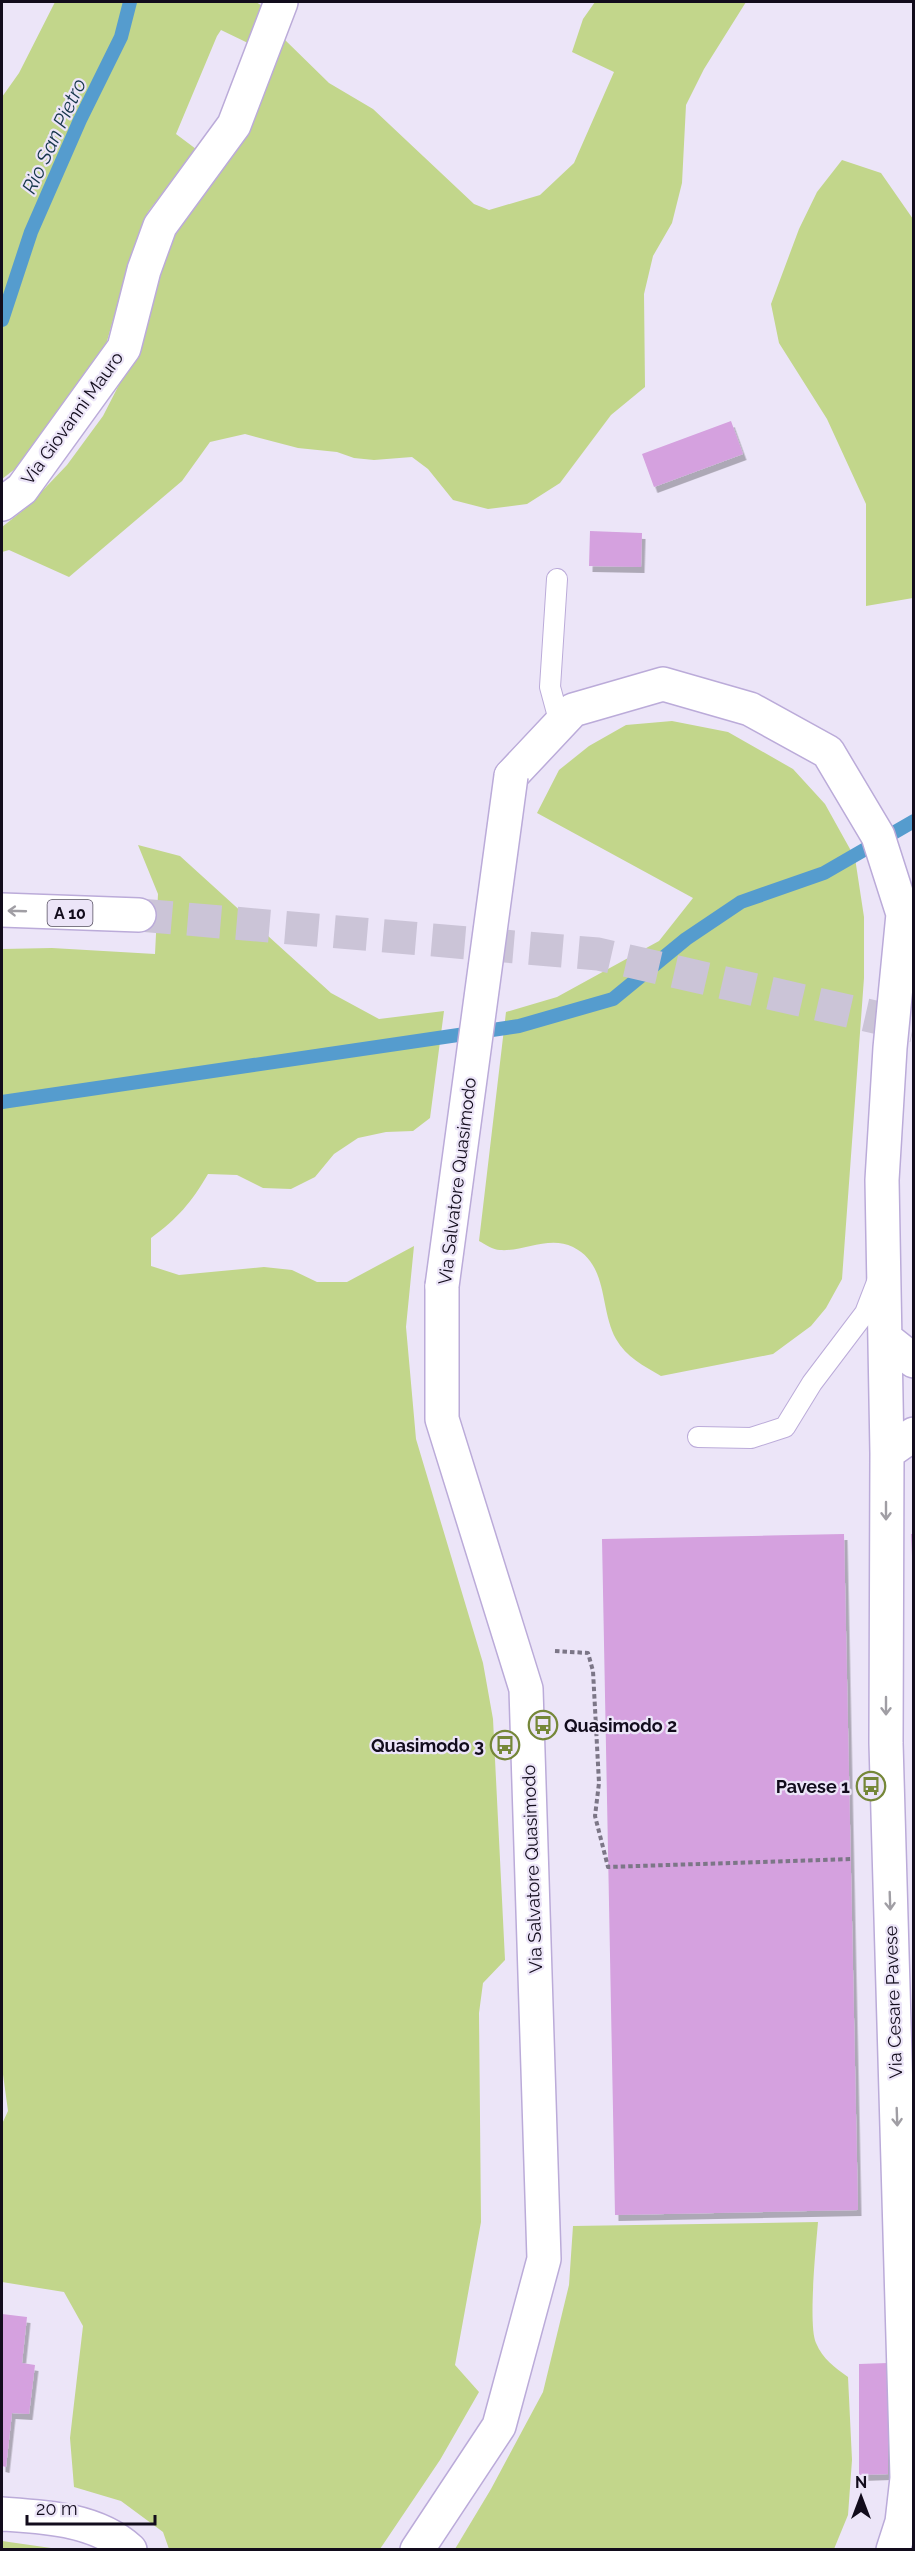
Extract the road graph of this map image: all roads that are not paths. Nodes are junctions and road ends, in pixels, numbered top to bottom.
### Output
1 (281, 2) edge
2 (2, 504) edge
3 (557, 579) dead end
4 (560, 724) junction
5 (2, 910) edge
6 (139, 915) tunnel mouth
7 (884, 1266) junction
8 (885, 1338) junction
9 (914, 1361) edge
10 (914, 1434) edge
11 (698, 1437) dead end
12 (886, 1453) junction
13 (2, 2514) edge
14 (130, 2550) edge
15 (417, 2550) edge
16 (893, 2550) edge

1 - 2 main road, Via Giovanni Mauro
3 - 4 lane
4 - 7 main road, Via Salvatore Quasimodo
4 - 15 main road, Via Salvatore Quasimodo, bridge
6 -> 5 main road, A 10
7 - 8 main road, Via Salvatore Quasimodo
7 - 11 lane
8 - 9 main road
8 - 12 main road, Via Salvatore Quasimodo
10 - 12 main road
12 -> 16 main road, Via Cesare Pavese
13 - 14 main road

